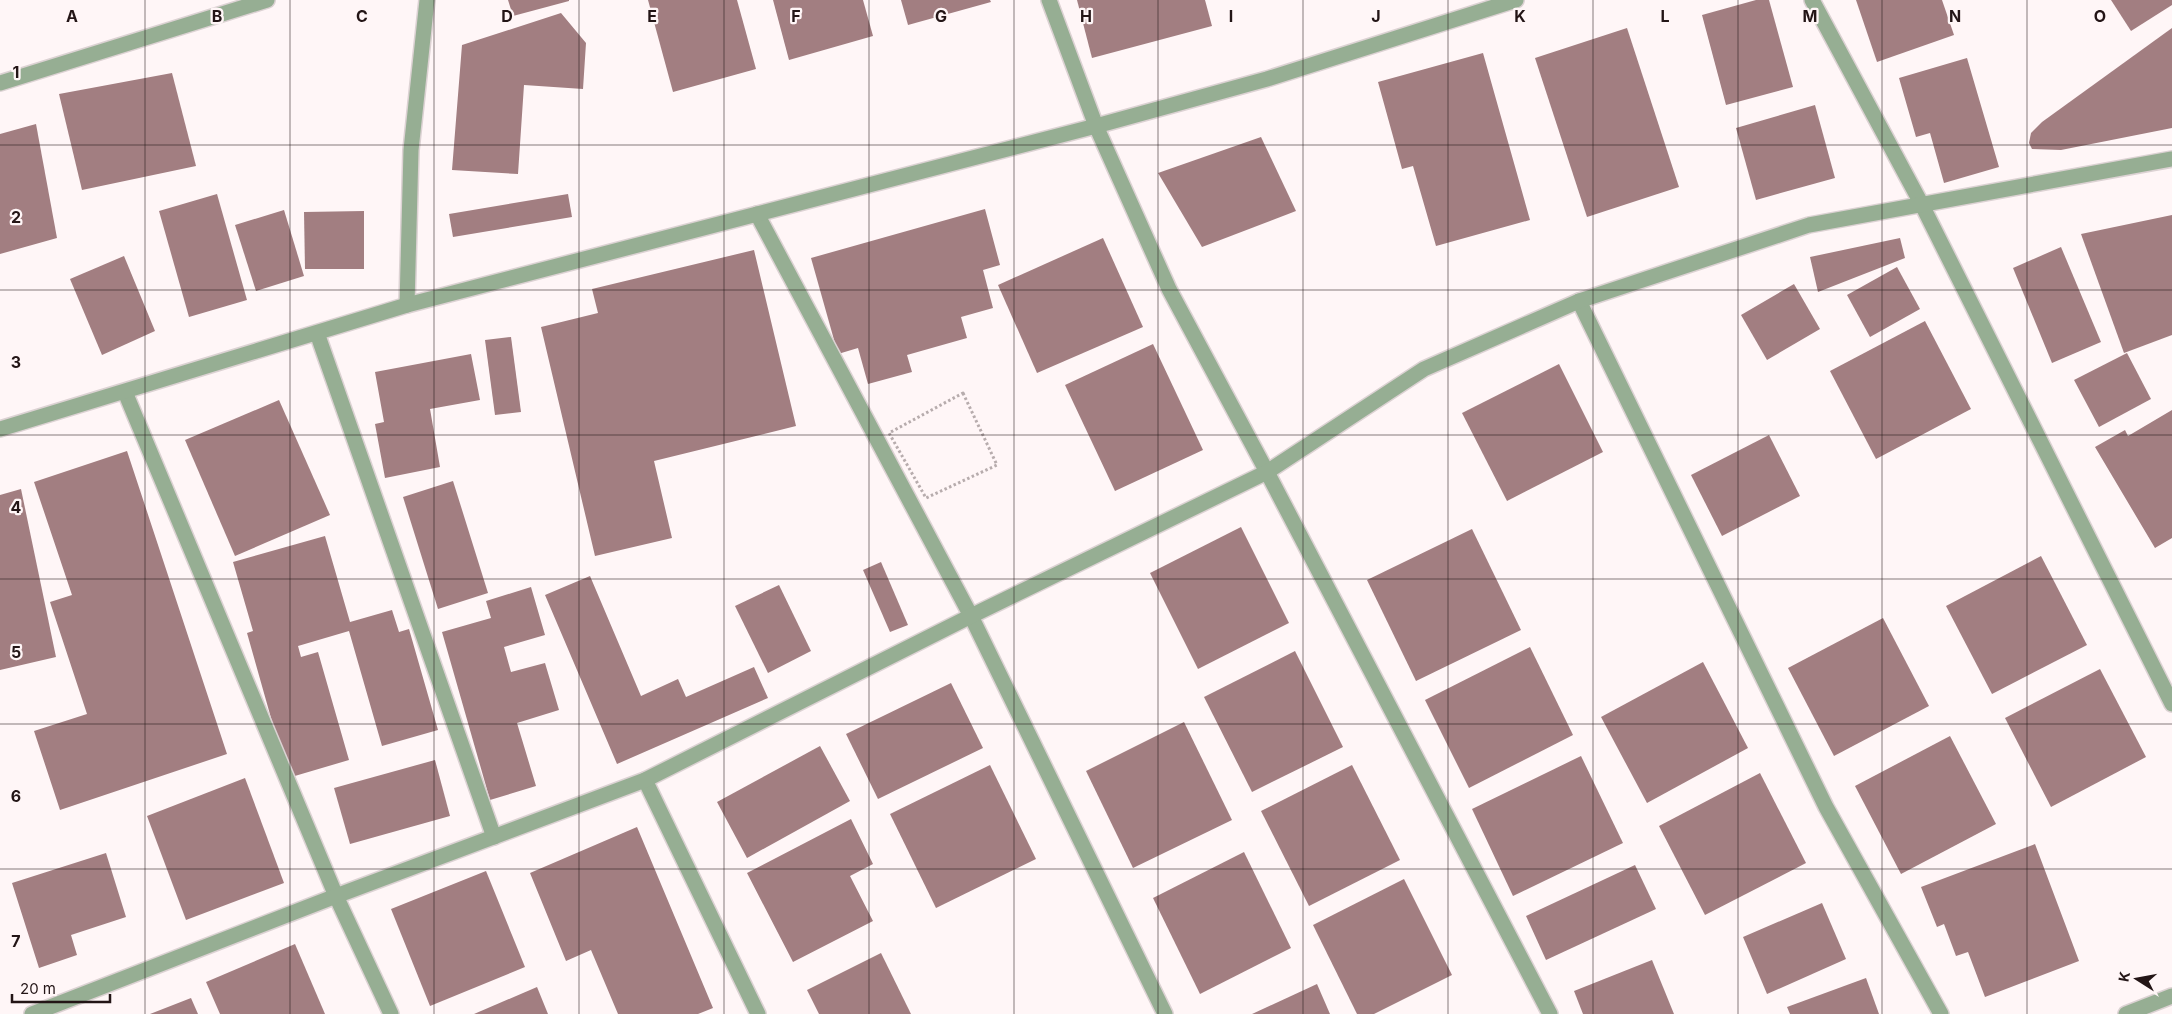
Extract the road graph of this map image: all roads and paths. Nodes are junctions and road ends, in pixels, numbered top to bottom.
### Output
1 (267, 0) edge
2 (426, 0) edge
3 (1049, 0) edge
4 (1516, 0) edge
5 (1812, 0) edge
6 (0, 83) edge
7 (1096, 126) junction
8 (2172, 159) edge
9 (1922, 205) junction
10 (757, 214) junction
11 (1579, 301) junction
12 (407, 305) junction
13 (317, 333) junction
14 (125, 392) junction
15 (0, 428) edge
16 (1267, 472) junction
17 (926, 498) joint
18 (971, 616) junction
19 (2172, 704) edge
20 (645, 780) junction
21 (494, 837) junction
22 (336, 896) junction
23 (2172, 996) edge
24 (32, 1014) edge
25 (391, 1014) edge
26 (758, 1014) edge
27 (1165, 1014) edge
28 (1550, 1014) edge
29 (1941, 1014) edge
30 (2126, 1014) edge

1 - 6 street
2 - 12 street
3 - 7 street
4 - 7 street
5 - 9 street
7 - 10 street
7 - 16 street
8 - 9 street
9 - 11 street
9 - 19 street
10 - 12 street
10 - 18 street
11 - 16 street
11 - 29 street
12 - 13 street
13 - 14 street
13 - 21 street
14 - 15 street
14 - 22 street
16 - 18 street
16 - 28 street
17 - 17 path
18 - 20 street
18 - 27 street
20 - 21 street
20 - 26 street
21 - 22 street
22 - 24 street
22 - 25 street
23 - 30 street

